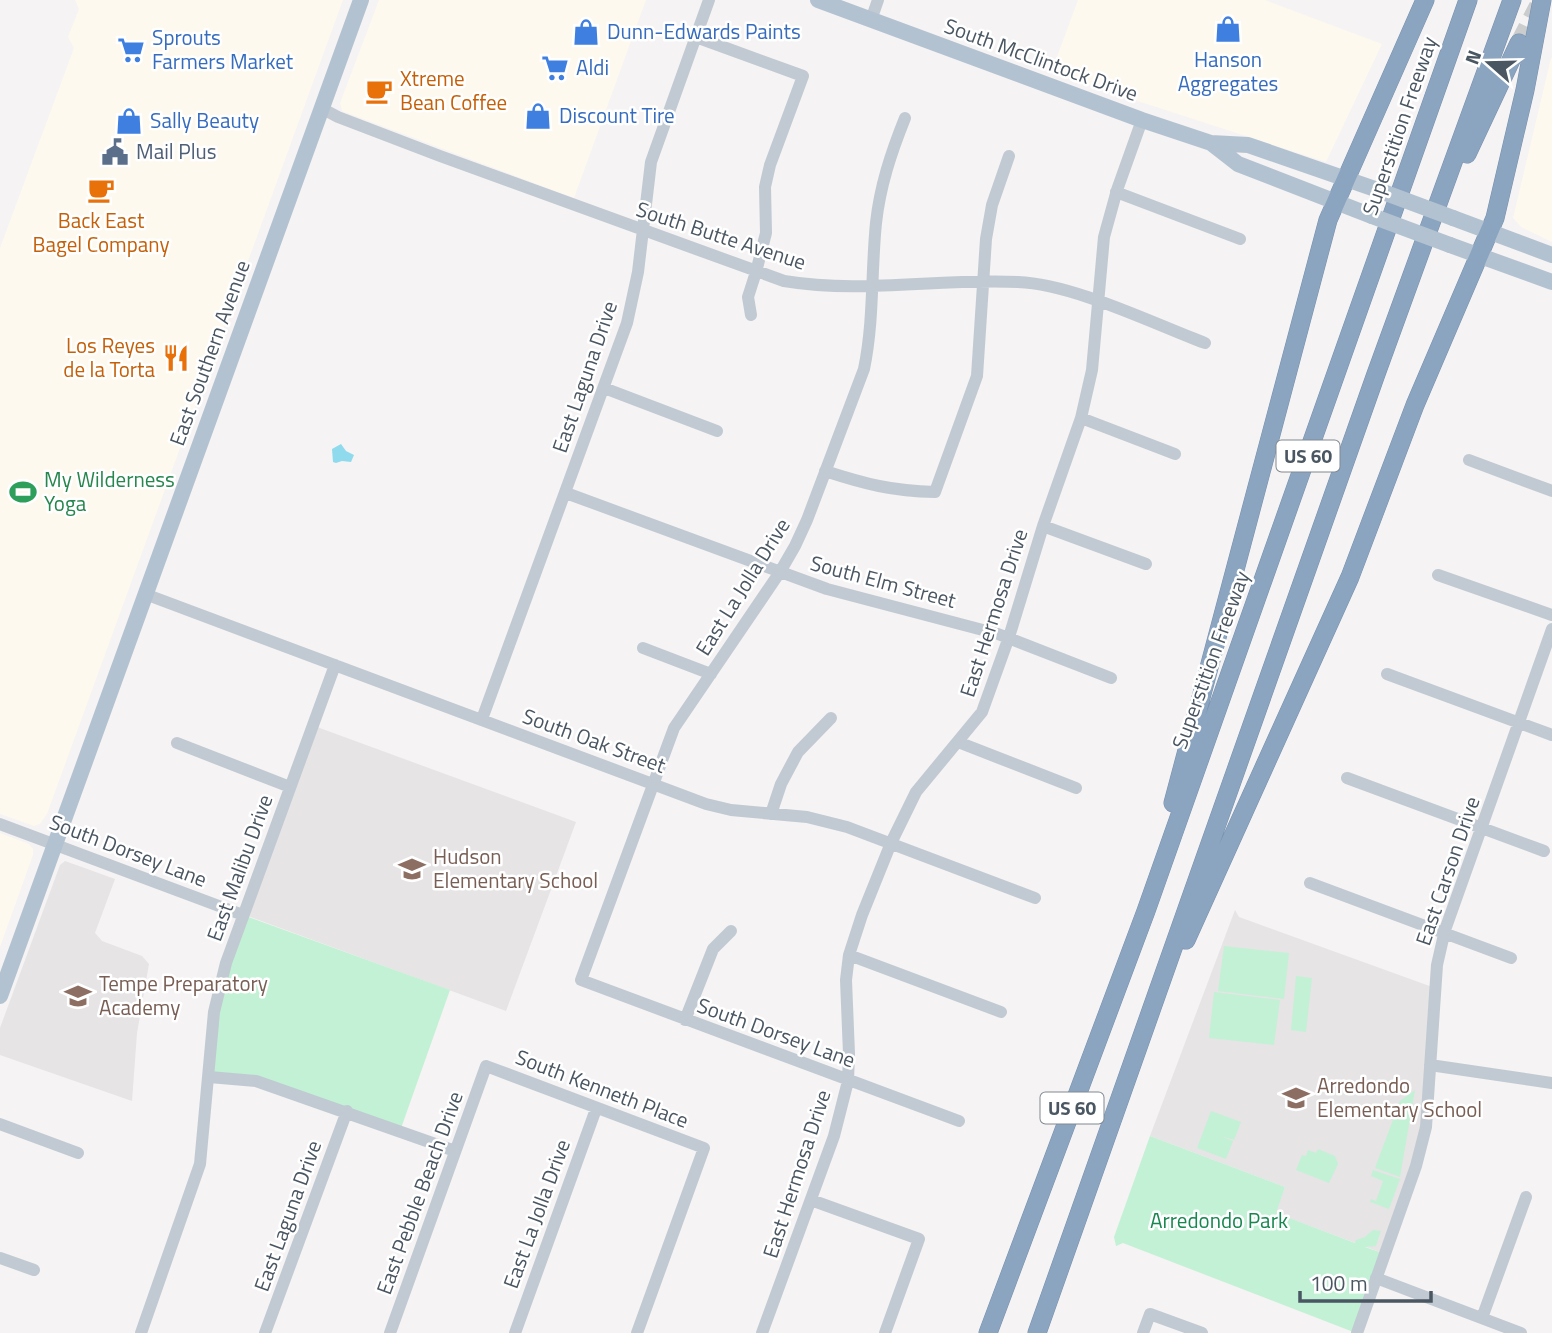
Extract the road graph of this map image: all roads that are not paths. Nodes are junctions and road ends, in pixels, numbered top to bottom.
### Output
1 (361, 0) edge
2 (709, 0) edge
3 (818, 0) edge
4 (878, 0) edge
5 (1426, 0) edge
6 (1468, 0) edge
7 (1512, 0) edge
8 (1542, 0) edge
9 (871, 20) junction
10 (696, 37) junction
11 (1519, 43) tunnel mouth
12 (321, 108) junction
13 (905, 118) dead end
14 (1142, 120) junction
15 (1211, 143) junction
16 (1009, 156) dead end
17 (1345, 178) junction
18 (1116, 192) junction
19 (1335, 202) junction
20 (641, 231) junction
21 (1489, 231) junction
22 (1241, 239) dead end
23 (1479, 255) junction
24 (1552, 255) edge
25 (757, 272) junction
26 (984, 282) junction
27 (1552, 282) edge
28 (873, 286) junction
29 (1098, 302) junction
30 (751, 315) dead end
31 (1205, 343) dead end
32 (1376, 374) junction
33 (604, 388) junction
34 (1081, 418) junction
35 (717, 431) dead end
36 (1175, 454) dead end
37 (1469, 460) dead end
38 (824, 471) junction
39 (1552, 491) edge
40 (566, 493) junction
41 (1043, 526) junction
42 (1146, 564) dead end
43 (780, 572) junction
44 (1438, 575) dead end
45 (145, 594) junction
46 (1552, 615) edge
47 (1552, 629) edge
48 (1009, 637) junction
49 (643, 648) dead end
50 (335, 664) junction
51 (711, 674) junction
52 (1387, 674) dead end
53 (1111, 678) dead end
54 (831, 718) dead end
55 (482, 719) junction
56 (1519, 722) junction
57 (1552, 735) edge
58 (958, 742) junction
59 (177, 743) dead end
60 (1347, 778) dead end
61 (652, 783) junction
62 (290, 786) junction
63 (1076, 788) dead end
64 (771, 814) junction
65 (0, 824) edge
66 (1482, 828) junction
67 (891, 843) junction
68 (55, 845) junction
69 (1544, 851) dead end
70 (1311, 883) dead end
71 (1035, 898) dead end
72 (1146, 911) junction
73 (243, 915) junction
74 (731, 931) dead end
75 (1444, 933) junction
76 (849, 955) junction
77 (1511, 958) dead end
78 (581, 980) joint
79 (0, 996) edge
80 (1001, 1012) dead end
81 (685, 1020) junction
82 (1133, 1058) junction
83 (1430, 1065) junction
84 (486, 1066) joint
85 (209, 1077) junction
86 (848, 1081) junction
87 (1552, 1083) edge
88 (596, 1109) junction
89 (347, 1111) junction
90 (959, 1121) dead end
91 (0, 1124) edge
92 (455, 1151) junction
93 (78, 1153) dead end
94 (1526, 1197) dead end
95 (811, 1200) junction
96 (0, 1258) edge
97 (34, 1270) dead end
98 (1376, 1278) junction
99 (1482, 1318) junction
100 (1039, 1329) edge
101 (141, 1333) edge
102 (265, 1333) edge
103 (390, 1333) edge
104 (515, 1333) edge
105 (637, 1333) edge
106 (762, 1333) edge
107 (885, 1333) edge
108 (988, 1333) edge
109 (1143, 1333) edge
110 (1202, 1333) edge
111 (1357, 1333) edge
112 (1521, 1333) edge

1 - 12 main road, East Southern Avenue
2 - 10 street, East Laguna Drive
3 - 9 main road, South McClintock Drive
4 - 9 street
5 - 17 highway
6 - 72 highway, Superstition Freeway / US 60
7 - 32 highway, US 60
8 - 21 highway
9 - 14 main road, South McClintock Drive
10 - 20 street, East Laguna Drive
10 - 25 street
11 - 32 highway
12 - 20 street, South Butte Avenue
12 - 45 main road, East Southern Avenue
13 - 28 street, East La Jolla Drive
14 - 15 main road, South McClintock Drive
14 - 18 street, East Hermosa Drive
15 - 17 main road, South McClintock Drive
15 - 19 main road, South McClintock Drive
16 - 26 street
17 - 19 highway
17 - 21 main road, South McClintock Drive, bridge
18 - 22 street
18 - 29 street, East Hermosa Drive
19 - 23 main road, South McClintock Drive, bridge
19 - 72 highway
20 - 25 street, South Butte Avenue
20 - 33 street, East Laguna Drive
21 - 23 highway
21 - 24 main road, South McClintock Drive
23 - 27 main road, South McClintock Drive
23 - 82 highway
25 - 28 street, South Butte Avenue
25 - 30 street
26 - 28 street, South Butte Avenue
26 - 29 street, South Butte Avenue
26 - 38 street
28 - 38 street, East La Jolla Drive
29 - 31 street, South Butte Avenue
29 - 34 street, East Hermosa Drive
32 - 82 highway, US 60
33 - 35 street
33 - 40 street, East Laguna Drive
34 - 36 street
34 - 41 street, East Hermosa Drive
37 - 39 street
38 - 43 street, East La Jolla Drive
40 - 43 street, South Elm Street
40 - 55 street, East Laguna Drive
41 - 42 street
41 - 48 street, East Hermosa Drive
43 - 48 street, South Elm Street
43 - 51 street, East La Jolla Drive
44 - 46 street
45 - 50 street, South Oak Street
45 - 68 main road, East Southern Avenue
47 - 56 street, East Carson Drive
48 - 53 street, South Elm Street
48 - 58 street, East Hermosa Drive
49 - 51 street
50 - 55 street, South Oak Street
50 - 62 street, East Malibu Drive
51 - 61 street, East La Jolla Drive
52 - 56 street
54 - 64 street
55 - 61 street, South Oak Street
56 - 57 street
56 - 66 street, East Carson Drive
58 - 63 street
58 - 67 street, East Hermosa Drive
59 - 62 street
60 - 66 street
61 - 64 street, South Oak Street
61 - 78 street, East La Jolla Drive
62 - 73 street, East Malibu Drive
64 - 67 street, South Oak Street
65 - 68 street, South Dorsey Lane
66 - 69 street
66 - 75 street, East Carson Drive
67 - 71 street, South Oak Street
67 - 76 street, East Hermosa Drive
68 - 73 street, South Dorsey Lane
68 - 79 main road, East Southern Avenue
70 - 75 street
72 - 108 highway, Superstition Freeway / US 60
73 - 85 street, East Malibu Drive
74 - 81 street
75 - 77 street
75 - 83 street, East Carson Drive
76 - 80 street
76 - 86 street, East Hermosa Drive
78 - 81 street, South Dorsey Lane
81 - 86 street, South Dorsey Lane
82 - 100 highway, US 60
83 - 87 street
83 - 98 street, East Carson Drive
84 - 88 street, South Kenneth Place
84 - 92 street, East Pebble Beach Drive
85 - 89 street
85 - 101 street, East Malibu Drive
86 - 90 street, South Dorsey Lane
86 - 95 street, East Hermosa Drive
88 - 104 street, East La Jolla Drive
88 - 105 street, South Kenneth Place
89 - 92 street
89 - 102 street, East Laguna Drive
91 - 93 street
92 - 103 street, East Pebble Beach Drive
94 - 99 street
95 - 106 street, East Hermosa Drive
95 - 107 street
96 - 97 street
98 - 99 street
98 - 111 street, East Carson Drive
99 - 112 street
109 - 110 street

